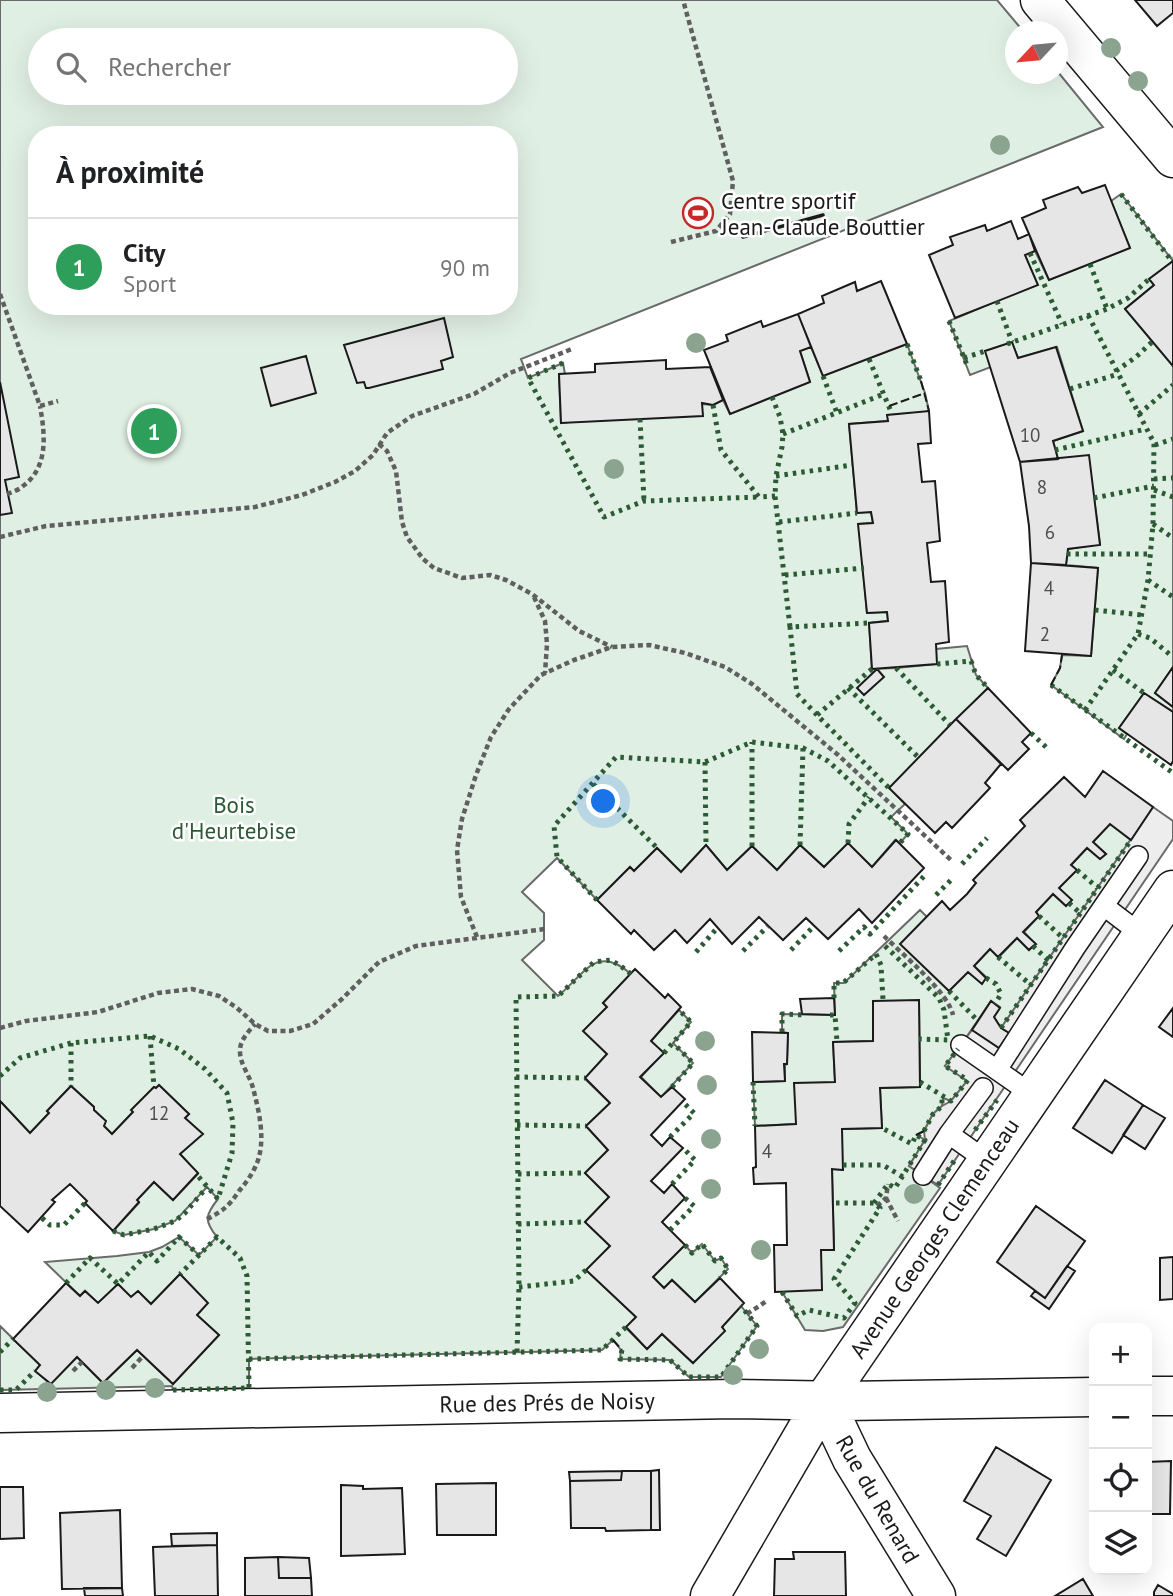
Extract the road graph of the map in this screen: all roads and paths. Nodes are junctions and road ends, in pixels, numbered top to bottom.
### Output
1 (683, 0) edge
2 (1040, 0) edge
3 (1173, 158) edge
4 (671, 242) dead end
5 (0, 294) edge
6 (572, 349) dead end
7 (58, 401) dead end
8 (40, 406) junction
9 (379, 444) junction
10 (8, 494) dead end
11 (0, 537) edge
12 (532, 594) junction
13 (612, 647) junction
14 (545, 673) junction
15 (1138, 856) dead end
16 (952, 861) dead end
17 (1173, 890) edge
18 (1104, 906) junction
19 (545, 929) dead end
20 (1142, 934) junction
21 (884, 936) dead end
22 (477, 937) junction
23 (255, 1024) junction
24 (0, 1028) edge
25 (961, 1045) joint
26 (997, 1070) junction
27 (983, 1088) dead end
28 (1033, 1095) junction
29 (949, 1134) junction
30 (987, 1161) junction
31 (923, 1175) dead end
32 (888, 1184) dead end
33 (877, 1206) dead end
34 (206, 1219) dead end
35 (768, 1300) dead end
36 (747, 1314) dead end
37 (1152, 1396) edge
38 (1173, 1396) edge
39 (1089, 1397) edge
40 (824, 1400) junction
41 (0, 1413) edge
42 (710, 1596) edge
43 (936, 1596) edge

1 - 4 path
2 - 3 street
5 - 8 path
6 - 9 path
7 - 8 path
8 - 10 path
9 - 11 path
9 - 12 path
12 - 13 path
12 - 14 path
13 - 14 path
13 - 16 path
14 - 22 path
15 - 18 lane
17 - 20 street, Avenue Georges Clemenceau
18 - 20 lane
18 - 26 lane
19 - 22 path
20 - 28 street, Avenue Georges Clemenceau
21 - 25 path
22 - 23 path
23 - 24 path
23 - 34 path
25 - 26 lane
26 - 28 lane
27 - 29 lane
28 - 30 street, Avenue Georges Clemenceau
29 - 30 lane
29 - 31 lane
30 - 40 street, Avenue Georges Clemenceau
32 - 33 path
35 - 36 path
37 - 38 street
39 - 40 street, Rue des Prés de Noisy
40 - 41 street, Rue des Prés de Noisy
40 - 42 street, Avenue Georges Clemenceau
40 - 43 street, Rue du Renard

